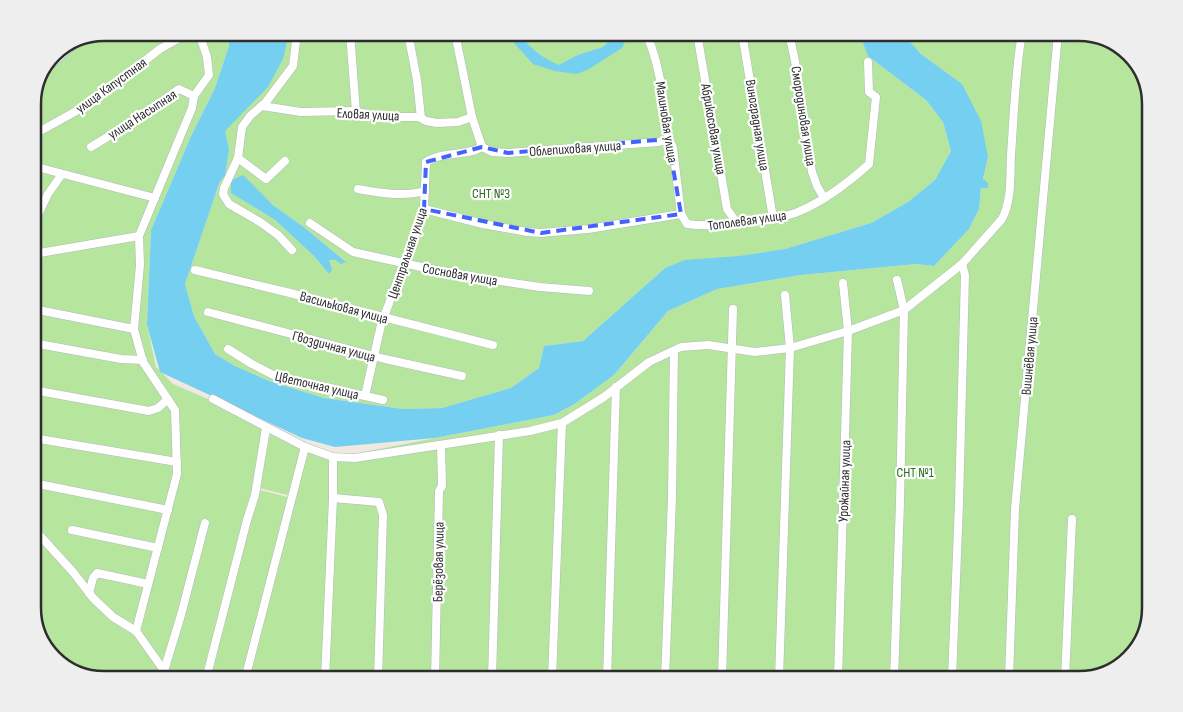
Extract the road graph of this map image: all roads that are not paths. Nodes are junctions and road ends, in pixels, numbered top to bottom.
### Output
1 (173, 41) edge
2 (202, 41) edge
3 (296, 41) edge
4 (351, 41) edge
5 (410, 41) edge
6 (456, 41) edge
7 (650, 41) edge
8 (699, 41) edge
9 (744, 41) edge
10 (792, 41) edge
11 (1021, 41) edge
12 (1057, 41) edge
13 (868, 62) dead end
14 (194, 96) junction
15 (262, 106) junction
16 (356, 112) junction
17 (472, 117) junction
18 (421, 118) junction
19 (41, 131) edge
20 (668, 139) junction
21 (91, 147) dead end
22 (482, 147) junction
23 (238, 158) junction
24 (285, 161) dead end
25 (41, 168) edge
26 (62, 174) junction
27 (358, 189) dead end
28 (425, 191) junction
29 (154, 198) junction
30 (824, 198) junction
31 (41, 208) edge
32 (424, 209) junction
33 (681, 214) junction
34 (773, 218) junction
35 (310, 222) dead end
36 (737, 222) junction
37 (140, 236) junction
38 (292, 250) dead end
39 (41, 253) edge
40 (405, 264) junction
41 (962, 264) junction
42 (195, 270) dead end
43 (898, 280) dead end
44 (843, 283) dead end
45 (589, 292) dead end
46 (785, 295) dead end
47 (733, 309) dead end
48 (904, 310) junction
49 (41, 311) edge
50 (208, 312) dead end
51 (384, 317) junction
52 (134, 329) junction
53 (848, 331) junction
54 (41, 344) edge
55 (493, 345) dead end
56 (228, 348) dead end
57 (790, 348) junction
58 (733, 349) junction
59 (674, 351) junction
60 (374, 356) junction
61 (142, 360) junction
62 (462, 376) dead end
63 (616, 387) junction
64 (41, 391) edge
65 (365, 396) junction
66 (168, 399) junction
67 (212, 399) dead end
68 (383, 400) dead end
69 (562, 423) junction
70 (266, 428) junction
71 (499, 436) junction
72 (41, 439) edge
73 (441, 445) junction
74 (305, 447) junction
75 (333, 457) junction
76 (177, 462) junction
77 (41, 485) edge
78 (333, 498) junction
79 (168, 510) junction
80 (1072, 519) dead end
81 (205, 522) dead end
82 (72, 530) dead end
83 (41, 537) edge
84 (158, 548) junction
85 (148, 584) junction
86 (89, 593) junction
87 (136, 631) junction
88 (164, 671) joint
89 (208, 671) edge
90 (248, 671) edge
91 (325, 671) edge
92 (378, 671) edge
93 (435, 671) edge
94 (492, 671) edge
95 (552, 671) edge
96 (606, 671) edge
97 (665, 671) edge
98 (722, 671) edge
99 (779, 671) edge
100 (838, 671) edge
101 (894, 671) edge
102 (952, 671) edge
103 (1009, 671) edge
104 (1065, 671) edge

1 - 19 street, улица Капустная
2 - 14 street
3 - 15 street
4 - 16 street
5 - 18 street
6 - 17 street
7 - 20 street, Малиновая улица
8 - 36 street, Абрикосовая улица
9 - 34 street, Виноградная улица
10 - 30 street, Смородиновая улица
11 - 41 street
12 - 103 street, Вишнёвая улица
13 - 30 street, Тополевая улица
14 - 21 street, улица Насыпная
14 - 29 street
15 - 16 street, Еловая улица
15 - 23 street
16 - 18 street, Еловая улица
17 - 18 street, Еловая улица
17 - 22 street
20 - 22 street, Облепиховая улица
20 - 33 street, Малиновая улица
22 - 28 street, Центральная улица
23 - 24 street
23 - 38 street
25 - 26 street
26 - 29 street
26 - 31 street
27 - 28 street
28 - 32 street, Центральная улица
29 - 37 street
30 - 34 street, Тополевая улица
32 - 33 street
32 - 40 street, Центральная улица
33 - 36 street, Тополевая улица
34 - 36 street, Тополевая улица
35 - 40 street, Сосновая улица
37 - 39 street
37 - 52 street
40 - 45 street, Сосновая улица
40 - 51 street, Центральная улица
41 - 48 street
41 - 102 street
42 - 51 street, Васильковая улица
43 - 48 street
44 - 53 street, Урожайная улица
46 - 57 street
47 - 58 street
48 - 53 street
48 - 101 street
49 - 52 street
50 - 60 street, Гвоздичная улица
51 - 55 street, Васильковая улица
51 - 60 street, Центральная улица
52 - 61 street
53 - 57 street
53 - 100 street, Урожайная улица
54 - 61 street
56 - 65 street, Цветочная улица
57 - 58 street
57 - 99 street
58 - 59 street
58 - 98 street
59 - 63 street
59 - 97 street
60 - 62 street, Гвоздичная улица
60 - 65 street, Центральная улица
61 - 66 street
63 - 69 street
63 - 96 street
64 - 66 street
65 - 68 street, Цветочная улица
66 - 76 street
67 - 70 street
69 - 71 street
69 - 95 street
70 - 74 street
70 - 89 street
71 - 73 street
71 - 94 street
72 - 76 street
73 - 75 street
73 - 93 street, Берёзовая улица
74 - 75 street
74 - 90 street
75 - 78 street
76 - 79 street
77 - 79 street
78 - 91 street
78 - 92 street
79 - 84 street
80 - 104 street
81 - 88 street
82 - 84 street
83 - 86 street
84 - 85 street
85 - 86 street
85 - 87 street
86 - 87 street
87 - 88 street

